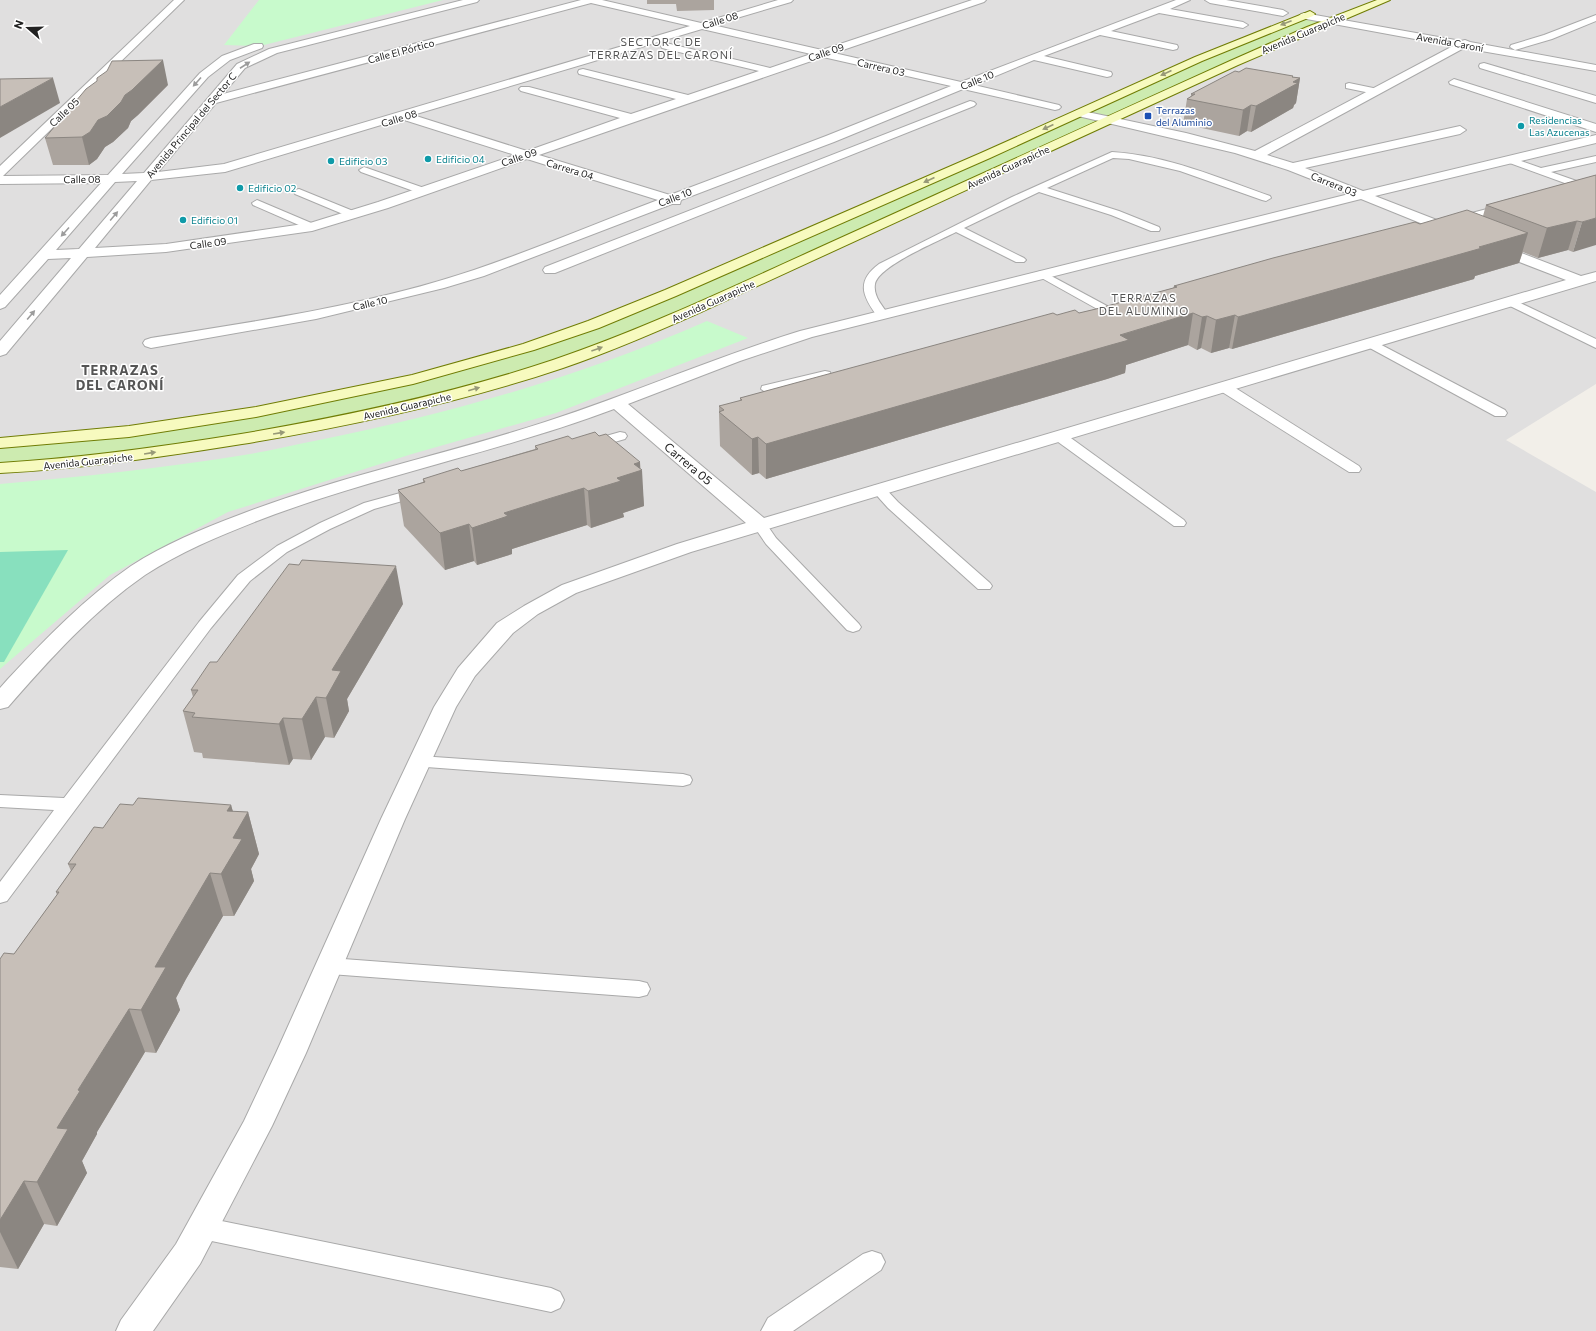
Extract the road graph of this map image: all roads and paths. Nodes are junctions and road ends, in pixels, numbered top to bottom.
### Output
1 (179, 0) edge
2 (443, 0) edge
3 (474, 0) edge
4 (591, 0) edge
5 (788, 0) edge
6 (982, 0) edge
7 (1185, 0) edge
8 (1210, 0) edge
9 (1249, 0) edge
10 (1349, 0) edge
11 (1385, 0) edge
12 (1291, 7) dead end
13 (1158, 10) junction
14 (1283, 13) dead end
15 (1310, 14) junction
16 (1596, 18) edge
17 (1335, 19) junction
18 (1243, 25) dead end
19 (701, 26) junction
20 (1099, 32) junction
21 (1466, 42) junction
22 (666, 46) dead end
23 (1173, 47) dead end
24 (1515, 47) junction
25 (822, 53) junction
26 (1033, 58) junction
27 (1595, 64) edge
28 (1484, 66) dead end
29 (771, 71) junction
30 (583, 72) dead end
31 (1107, 74) dead end
32 (1454, 82) dead end
33 (963, 86) junction
34 (1349, 86) dead end
35 (525, 89) dead end
36 (1375, 91) junction
37 (690, 99) junction
38 (1596, 100) edge
39 (210, 101) junction
40 (970, 104) dead end
41 (1055, 107) dead end
42 (1078, 113) junction
43 (403, 116) junction
44 (632, 118) junction
45 (1109, 120) junction
46 (1596, 128) edge
47 (1460, 130) dead end
48 (830, 139) junction
49 (1596, 139) edge
50 (861, 148) junction
51 (525, 155) junction
52 (1257, 155) junction
53 (1596, 159) edge
54 (1510, 160) junction
55 (1292, 167) junction
56 (364, 170) dead end
57 (1541, 171) junction
58 (0, 173) edge
59 (146, 177) junction
60 (112, 178) junction
61 (0, 180) edge
62 (1596, 184) edge
63 (1584, 187) junction
64 (1040, 189) junction
65 (423, 191) junction
66 (299, 192) dead end
67 (1562, 192) edge
68 (1361, 195) junction
69 (1266, 198) dead end
70 (669, 199) junction
71 (257, 203) dead end
72 (1519, 204) edge
73 (706, 210) junction
74 (354, 215) junction
75 (1468, 217) edge
76 (312, 227) junction
77 (956, 228) junction
78 (1155, 229) dead end
79 (1466, 236) edge
80 (1480, 242) edge
81 (83, 254) junction
82 (44, 255) junction
83 (1020, 260) dead end
84 (550, 270) dead end
85 (1042, 274) junction
86 (1588, 279) edge
87 (1510, 302) junction
88 (0, 304) edge
89 (1118, 304) edge
90 (1103, 308) junction
91 (1087, 312) edge
92 (882, 314) junction
93 (151, 342) dead end
94 (1372, 344) junction
95 (1596, 344) edge
96 (0, 351) edge
97 (836, 373) edge
98 (1224, 387) junction
99 (767, 389) edge
100 (616, 402) junction
101 (1500, 413) dead end
102 (620, 436) dead end
103 (1059, 436) junction
104 (0, 443) edge
105 (574, 449) edge
106 (0, 468) edge
107 (1354, 469) dead end
108 (437, 487) edge
109 (878, 489) junction
110 (1180, 523) dead end
111 (760, 525) junction
112 (984, 586) dead end
113 (853, 627) dead end
114 (0, 702) edge
115 (420, 762) junction
116 (682, 780) dead end
117 (0, 801) edge
118 (68, 805) junction
119 (0, 896) edge
120 (330, 966) junction
121 (639, 989) dead end
122 (202, 1228) junction
123 (872, 1262) dead end
124 (551, 1300) dead end
125 (133, 1331) edge
126 (774, 1331) edge

1 - 58 street, Calle 05
2 -> 60 street, Avenida Principal del Sector C
39 -> 3 street, Avenida Principal del Sector C
4 - 19 street, Carrera 03
4 - 39 street, Calle El Pórtico
5 - 19 street, Calle 08
6 - 25 street, Calle 09
7 - 13 street, Calle 10
8 - 14 street
9 - 12 street
10 - 15 street, Avenida Guarapiche
11 - 17 street, Avenida Guarapiche
13 - 18 street
13 - 20 street, Calle 10
15 - 17 street, Avenida Caroní
15 -> 42 street, Avenida Guarapiche
16 - 24 street
17 - 21 street, Avenida Caroní
17 - 45 street, Avenida Guarapiche
19 - 25 street, Carrera 03
19 - 43 street, Calle 08
20 - 23 street
20 - 26 street, Calle 10
21 - 24 street, Avenida Caroní
21 - 27 street, Avenida Caroní
21 - 36 street
22 - 29 street
24 - 27 street, Avenida Caroní
25 - 29 street, Calle 09
25 - 33 street, Carrera 03
26 - 31 street
26 - 33 street, Calle 10
28 - 38 street
29 - 37 street, Calle 09
30 - 37 street
32 - 46 street
33 - 41 street, Carrera 03
33 - 48 street, Calle 10
34 - 36 lane
35 - 44 street
36 - 52 street
37 - 44 street, Calle 09
39 - 59 street, Avenida Principal del Sector C
40 - 50 street
42 - 45 street, Carrera 03
42 -> 104 street, Avenida Guarapiche
43 - 51 street, Carrera 04
43 - 59 street, Calle 08
44 - 51 street, Calle 09
45 - 52 street, Carrera 03
106 -> 45 street, Avenida Guarapiche
47 - 55 street
48 - 50 street
48 - 70 street, Calle 10
49 - 54 street
50 - 73 street
51 - 65 street, Calle 09
51 - 70 street, Carrera 04
52 - 55 street, Carrera 03
53 - 57 lane
54 - 57 lane
54 - 68 street
55 - 68 street, Carrera 03
56 - 65 lane
57 - 63 lane
59 - 60 street, Calle 08
81 -> 59 street, Avenida Principal del Sector C
60 - 61 street, Calle 08
60 -> 82 street, Avenida Principal del Sector C
62 - 63 lane
63 - 67 lane
64 - 69 lane
64 - 77 lane
64 - 78 lane
65 - 74 street, Calle 09
66 - 74 lane
68 - 79 street, Carrera 03
68 - 85 street
70 - 73 street, Carrera 04
70 - 93 street, Calle 10
71 - 76 lane
72 - 75 lane
73 - 84 street
74 - 76 street, Calle 09
76 - 81 street, Calle 09
77 - 83 lane
77 - 92 lane
80 - 86 street
81 - 82 street, Calle 09
96 -> 81 street, Avenida Principal del Sector C
82 - 88 street, Avenida Principal del Sector C
85 - 90 lane
85 - 92 street
86 - 87 street
87 - 94 street
87 - 95 lane
89 - 90 lane
90 - 91 lane
92 - 100 street
94 - 98 street
94 - 101 lane
97 - 99 lane
98 - 103 street
98 - 107 lane
100 - 111 street, Carrera 05
100 - 114 street
102 - 105 lane
103 - 109 street
103 - 110 lane
108 - 118 lane
109 - 111 street
109 - 112 lane
111 - 113 lane
111 - 115 street
115 - 116 lane
115 - 120 street
117 - 118 lane
118 - 119 lane
120 - 121 lane
120 - 122 street
122 - 124 lane
122 - 125 street
123 - 126 lane

